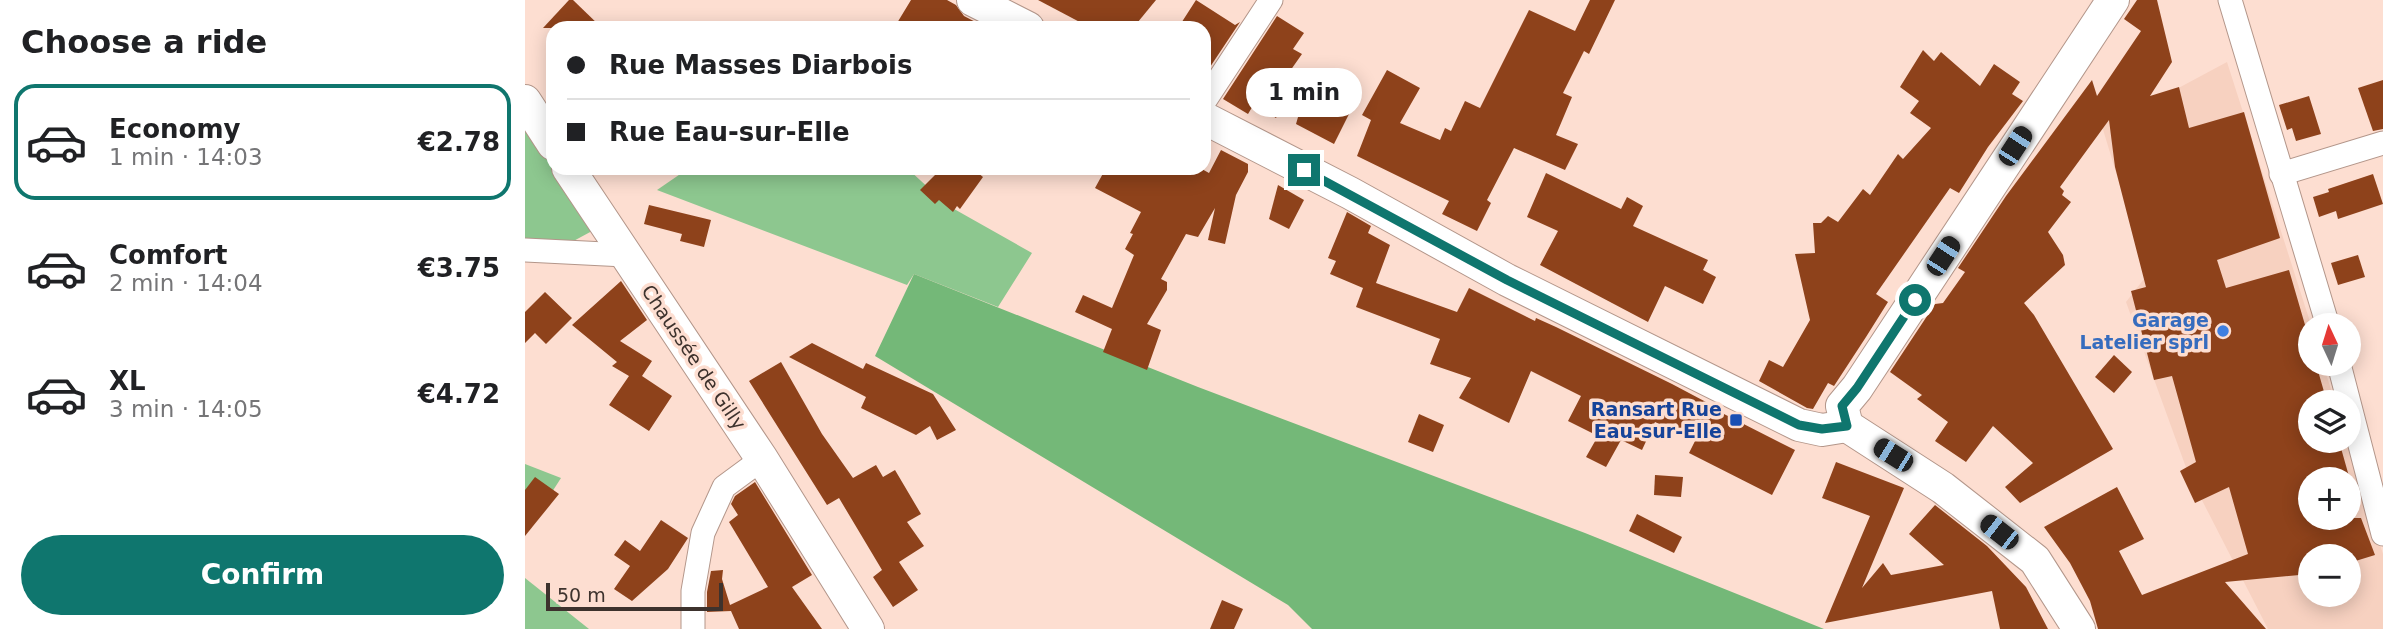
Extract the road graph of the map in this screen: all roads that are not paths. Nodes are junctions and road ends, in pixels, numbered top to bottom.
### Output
1 (973, 0) edge
2 (1271, 0) edge
3 (2113, 0) edge
4 (2229, 0) edge
5 (1014, 21) edge
6 (1211, 92) edge
7 (525, 101) edge
8 (1211, 122) edge
9 (546, 133) edge
10 (2383, 143) edge
11 (2281, 174) junction
12 (573, 175) edge
13 (525, 250) edge
14 (625, 254) junction
15 (2324, 313) edge
16 (2343, 376) edge
17 (1847, 426) junction
18 (762, 459) junction
19 (2374, 464) edge
20 (2383, 534) edge
21 (693, 629) edge
22 (868, 629) edge
23 (2079, 629) edge

1 - 5 street
2 - 6 street
3 - 17 street
4 - 11 street
7 - 9 street
8 - 17 street
10 - 11 street
11 - 15 street
12 - 14 street, Chaussée de Gilly
13 - 14 street
14 - 18 street, Chaussée de Gilly
16 - 19 street
17 - 23 street
18 - 21 street
18 - 22 street, Chaussée de Gilly
19 - 20 street

